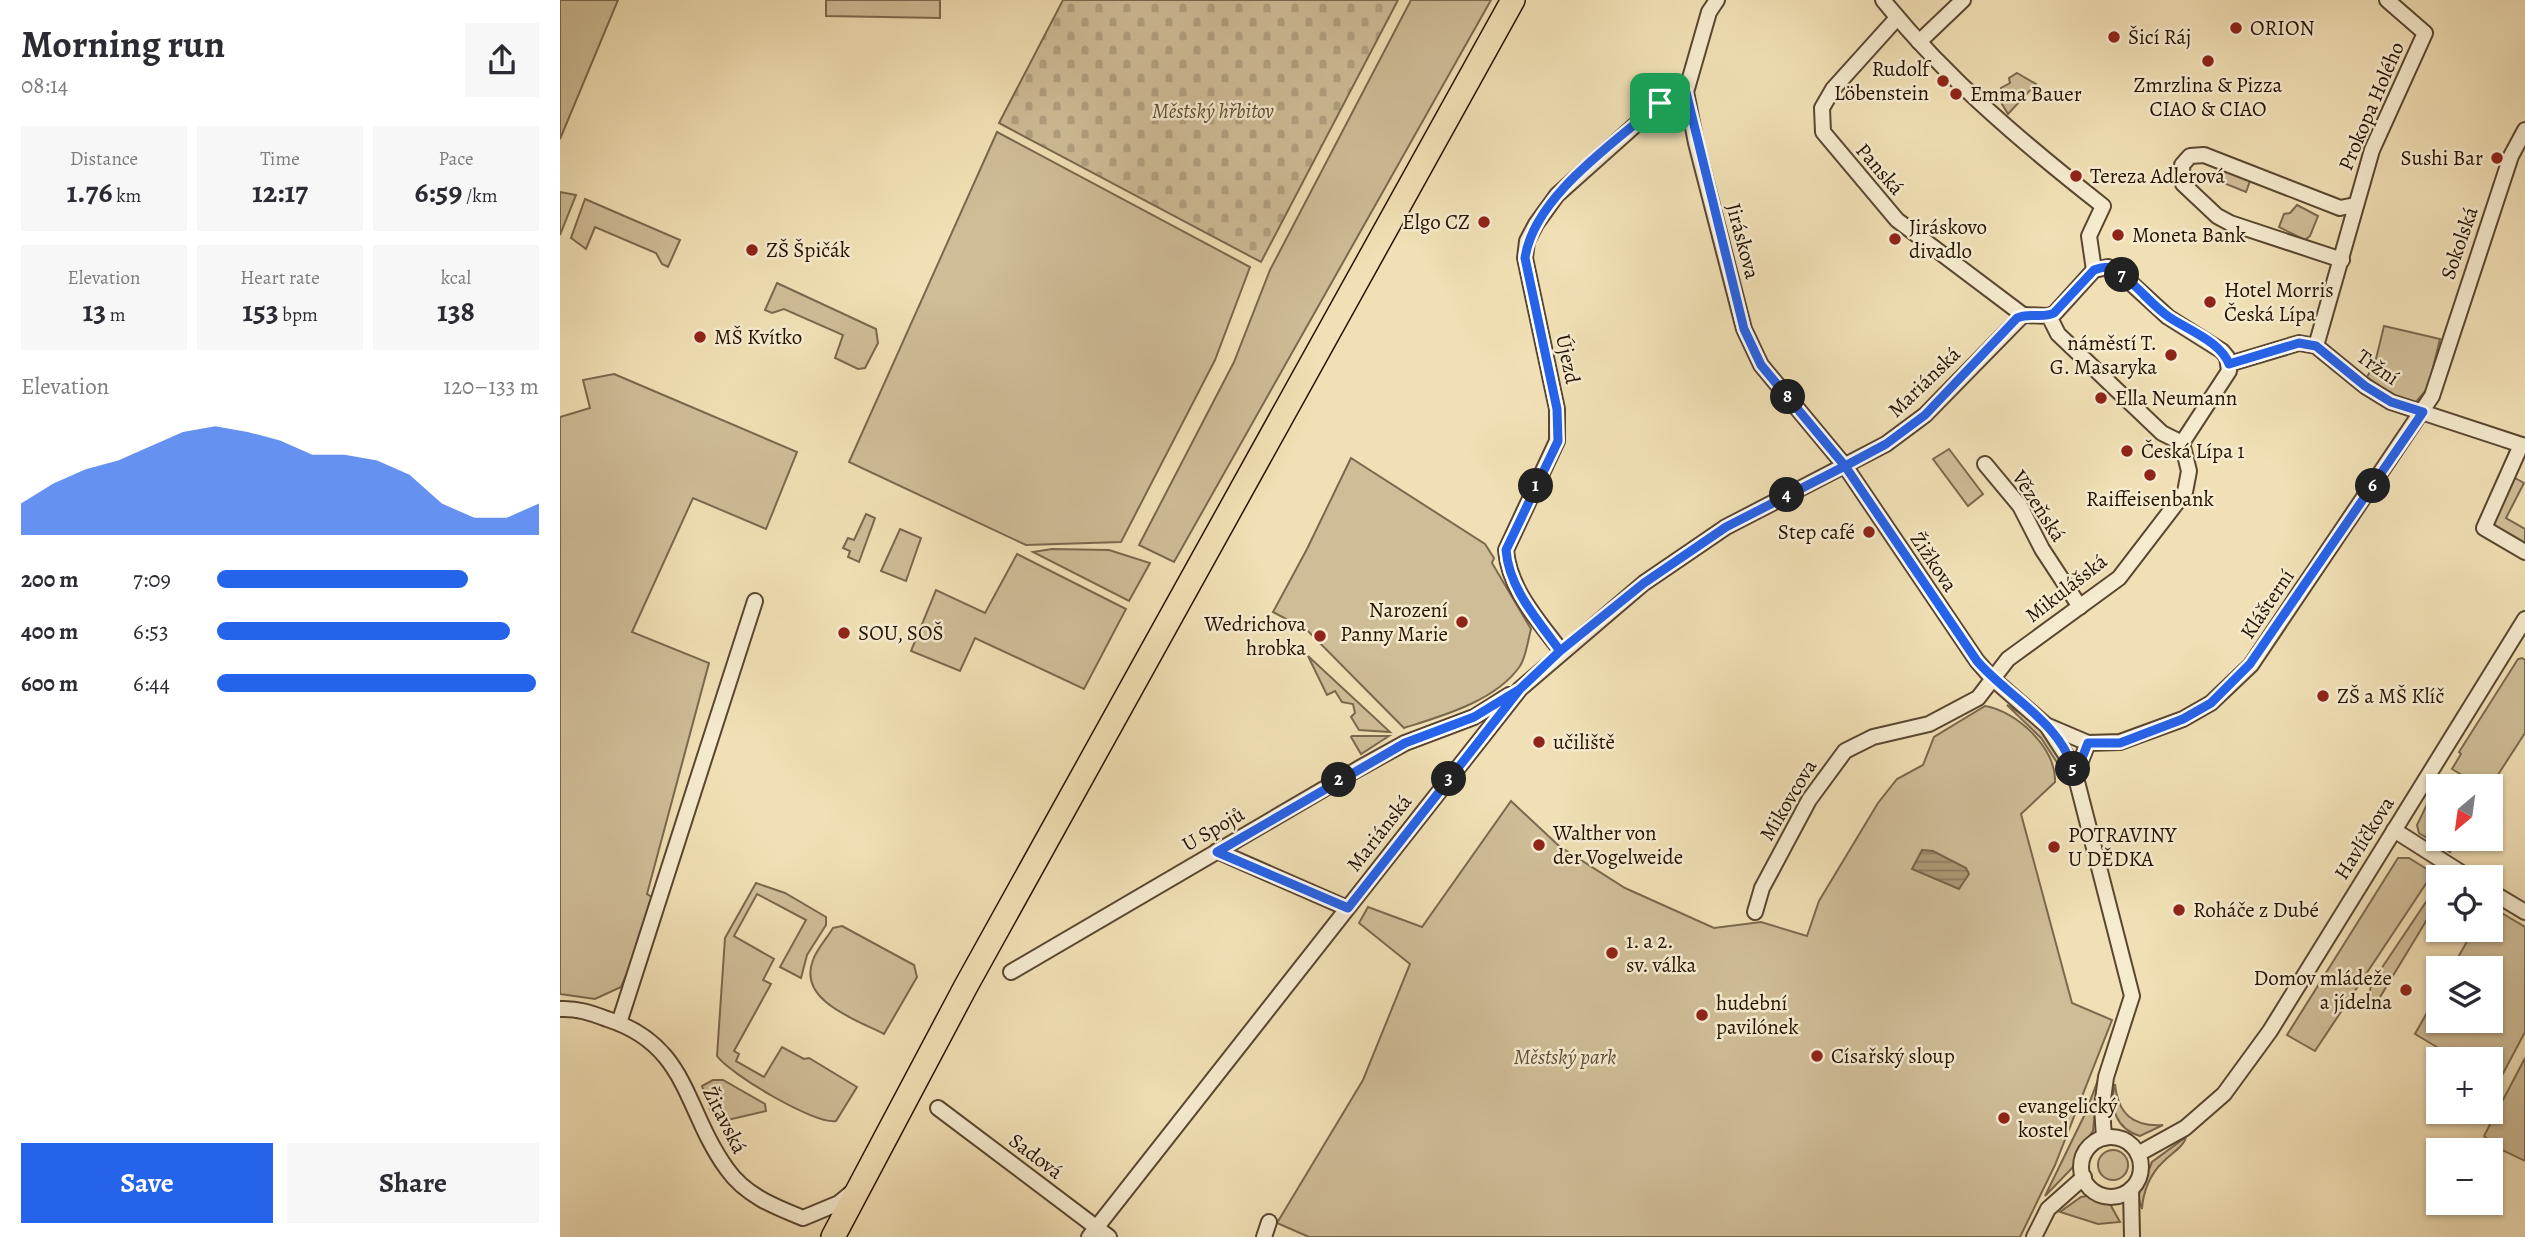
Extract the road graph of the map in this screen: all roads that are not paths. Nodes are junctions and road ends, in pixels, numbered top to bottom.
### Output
1 (1513, 0) edge
2 (1717, 0) edge
3 (1883, 0) edge
4 (1963, 0) edge
5 (2387, 0) edge
6 (1897, 18) junction
7 (1919, 42) junction
8 (1686, 92) junction
9 (2525, 130) edge
10 (2355, 205) junction
11 (2342, 260) junction
12 (2094, 270) junction
13 (2023, 315) junction
14 (2049, 316) junction
15 (2316, 346) junction
16 (2229, 364) junction
17 (2423, 412) junction
18 (2182, 443) junction
19 (2523, 445) edge
20 (1985, 464) dead end
21 (1845, 466) junction
22 (2525, 552) edge
23 (755, 601) dead end
24 (2080, 607) junction
25 (2525, 619) edge
26 (1560, 651) junction
27 (1992, 678) junction
28 (1520, 689) junction
29 (2047, 726) junction
30 (2088, 743) junction
31 (2075, 776) junction
32 (2394, 830) junction
33 (1217, 852) junction
34 (2449, 865) edge
35 (2503, 899) edge
36 (1348, 908) junction
37 (1755, 912) dead end
38 (2525, 912) edge
39 (1011, 972) dead end
40 (560, 1009) edge
41 (619, 1023) junction
42 (938, 1108) dead end
43 (2104, 1138) junction
44 (2138, 1154) junction
45 (2084, 1177) junction
46 (860, 1185) junction
47 (2131, 1189) junction
48 (2111, 1196) junction
49 (1269, 1222) dead end
50 (2133, 1230) edge
51 (1092, 1232) edge
52 (834, 1237) edge
53 (1109, 1237) edge
54 (1264, 1237) edge
55 (2034, 1237) edge

1 - 46 main road
2 - 8 street
3 - 6 street
4 - 7 street
5 - 10 street, Prokopa Holého
6 - 7 street
6 - 13 street, Panská
7 - 12 street
8 - 21 street, Jiráskova
8 - 26 street, Újezd
9 - 17 street, Sokolská
10 - 11 street
10 - 11 street
11 - 15 street
12 - 14 street
12 - 16 street
13 - 14 street
13 - 21 street, Mariánská
14 - 18 street
15 - 16 street
15 - 17 street, Tržní
16 - 18 street
17 - 19 street, Tržní
17 - 30 street, Klášterní
18 - 24 street, Mikulášská
19 - 22 street
20 - 24 street, Vězeňská
21 - 26 street, Mariánská
21 - 27 street, Žižkova
23 - 41 street
24 - 27 street, Mikulášská
25 - 32 street, Havlíčkova
26 - 28 street, Mariánská
27 - 29 street
27 - 37 street, Mikovcova
28 - 33 street, U Spojů
28 - 36 street, Mariánská
29 - 30 street, Klášterní
29 - 31 street
30 - 31 street
31 - 43 street
32 - 34 street
32 - 44 street, Havlíčkova
33 - 36 street
33 - 39 street, U Spojů
35 - 38 street
36 - 51 street, Mariánská
40 - 41 street, Žitavská
41 - 46 street, Žitavská
42 - 51 street, Sadová
43 - 44 street
43 - 45 street
44 - 47 street
45 - 48 street
45 - 55 street
46 - 52 main road
47 - 48 street
47 - 50 street
48 - 50 street
49 - 54 street
51 - 53 street, Sadová

